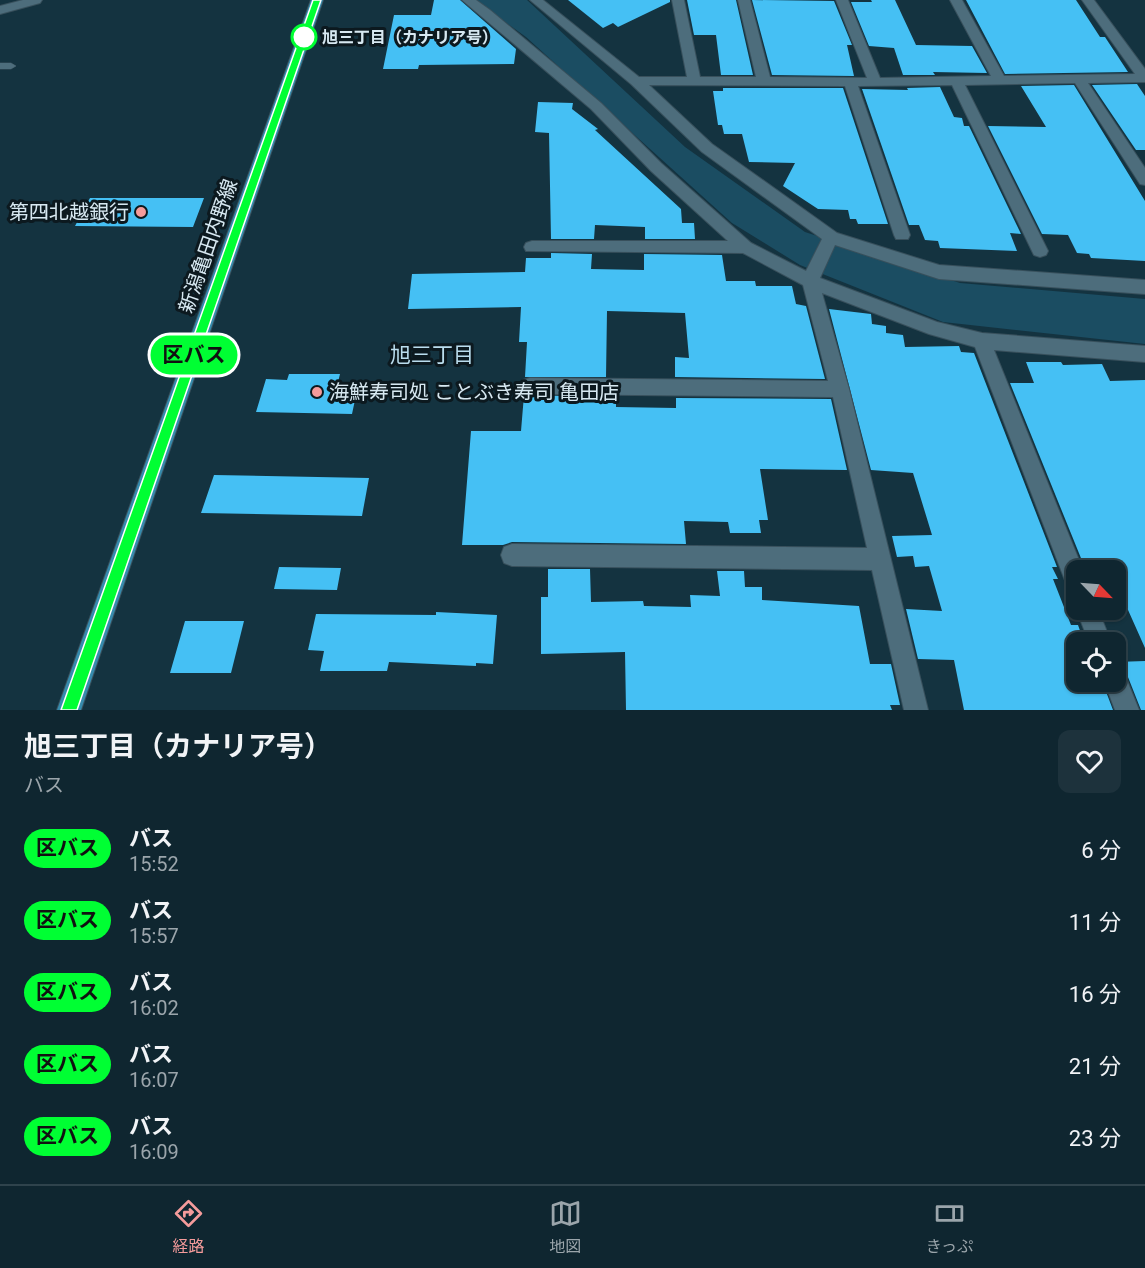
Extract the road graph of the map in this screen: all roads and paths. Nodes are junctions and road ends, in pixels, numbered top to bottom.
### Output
1 (36, 0) edge
2 (317, 0) edge
3 (468, 0) edge
4 (536, 0) edge
5 (678, 0) edge
6 (744, 0) edge
7 (842, 0) edge
8 (956, 0) edge
9 (1088, 0) edge
10 (0, 10) edge
11 (1078, 78) junction
12 (1145, 78) edge
13 (956, 80) junction
14 (1000, 80) junction
15 (636, 81) junction
16 (694, 81) junction
17 (764, 81) junction
18 (850, 82) junction
19 (875, 82) junction
20 (1145, 180) edge
21 (902, 235) dead end
22 (831, 237) junction
23 (532, 247) dead end
24 (745, 247) junction
25 (1040, 251) dead end
26 (810, 281) junction
27 (1145, 287) edge
28 (982, 340) junction
29 (1145, 354) edge
30 (530, 386) dead end
31 (840, 388) junction
32 (512, 555) dead end
33 (880, 559) junction
34 (1068, 560) edge
35 (1120, 692) edge
36 (69, 710) edge
37 (916, 710) edge
38 (1127, 710) edge

1 - 10 street
2 - 36 main road, 新潟亀田内野線
3 - 24 street
4 - 15 street
5 - 16 street
6 - 17 street
7 - 19 street
8 - 14 street
9 - 12 street
11 - 12 street
11 - 14 street
11 - 20 street
13 - 14 street
13 - 19 street
13 - 25 street
15 - 16 street
15 - 22 street
16 - 17 street
17 - 18 street
18 - 19 street
18 - 21 street
22 - 26 street
22 - 27 street
23 - 24 street
24 - 26 street
26 - 28 street
26 - 31 street
28 - 29 street
28 - 34 street
30 - 31 street
31 - 33 street
32 - 33 street
33 - 37 street
35 - 38 street

